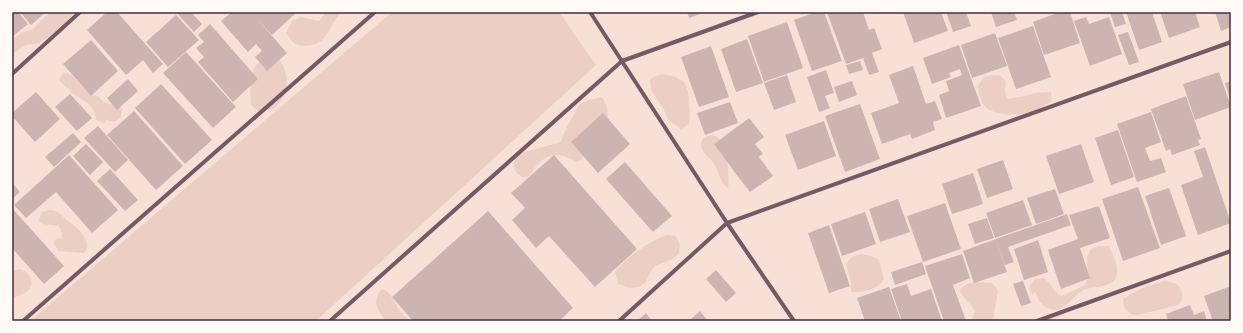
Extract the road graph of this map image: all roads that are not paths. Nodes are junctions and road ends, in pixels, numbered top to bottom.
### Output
1 (80, 12) edge
2 (375, 12) edge
3 (590, 12) edge
4 (758, 12) edge
5 (1231, 42) edge
6 (622, 61) junction
7 (12, 74) edge
8 (727, 223) junction
9 (1231, 251) edge
10 (23, 321) edge
11 (330, 321) edge
12 (619, 321) edge
13 (794, 321) edge
14 (1037, 321) edge

1 - 7 street
2 - 10 street
3 - 6 street
4 - 6 street
5 - 8 street
6 - 8 street
6 - 11 street
8 - 12 street
8 - 13 street
9 - 14 street

